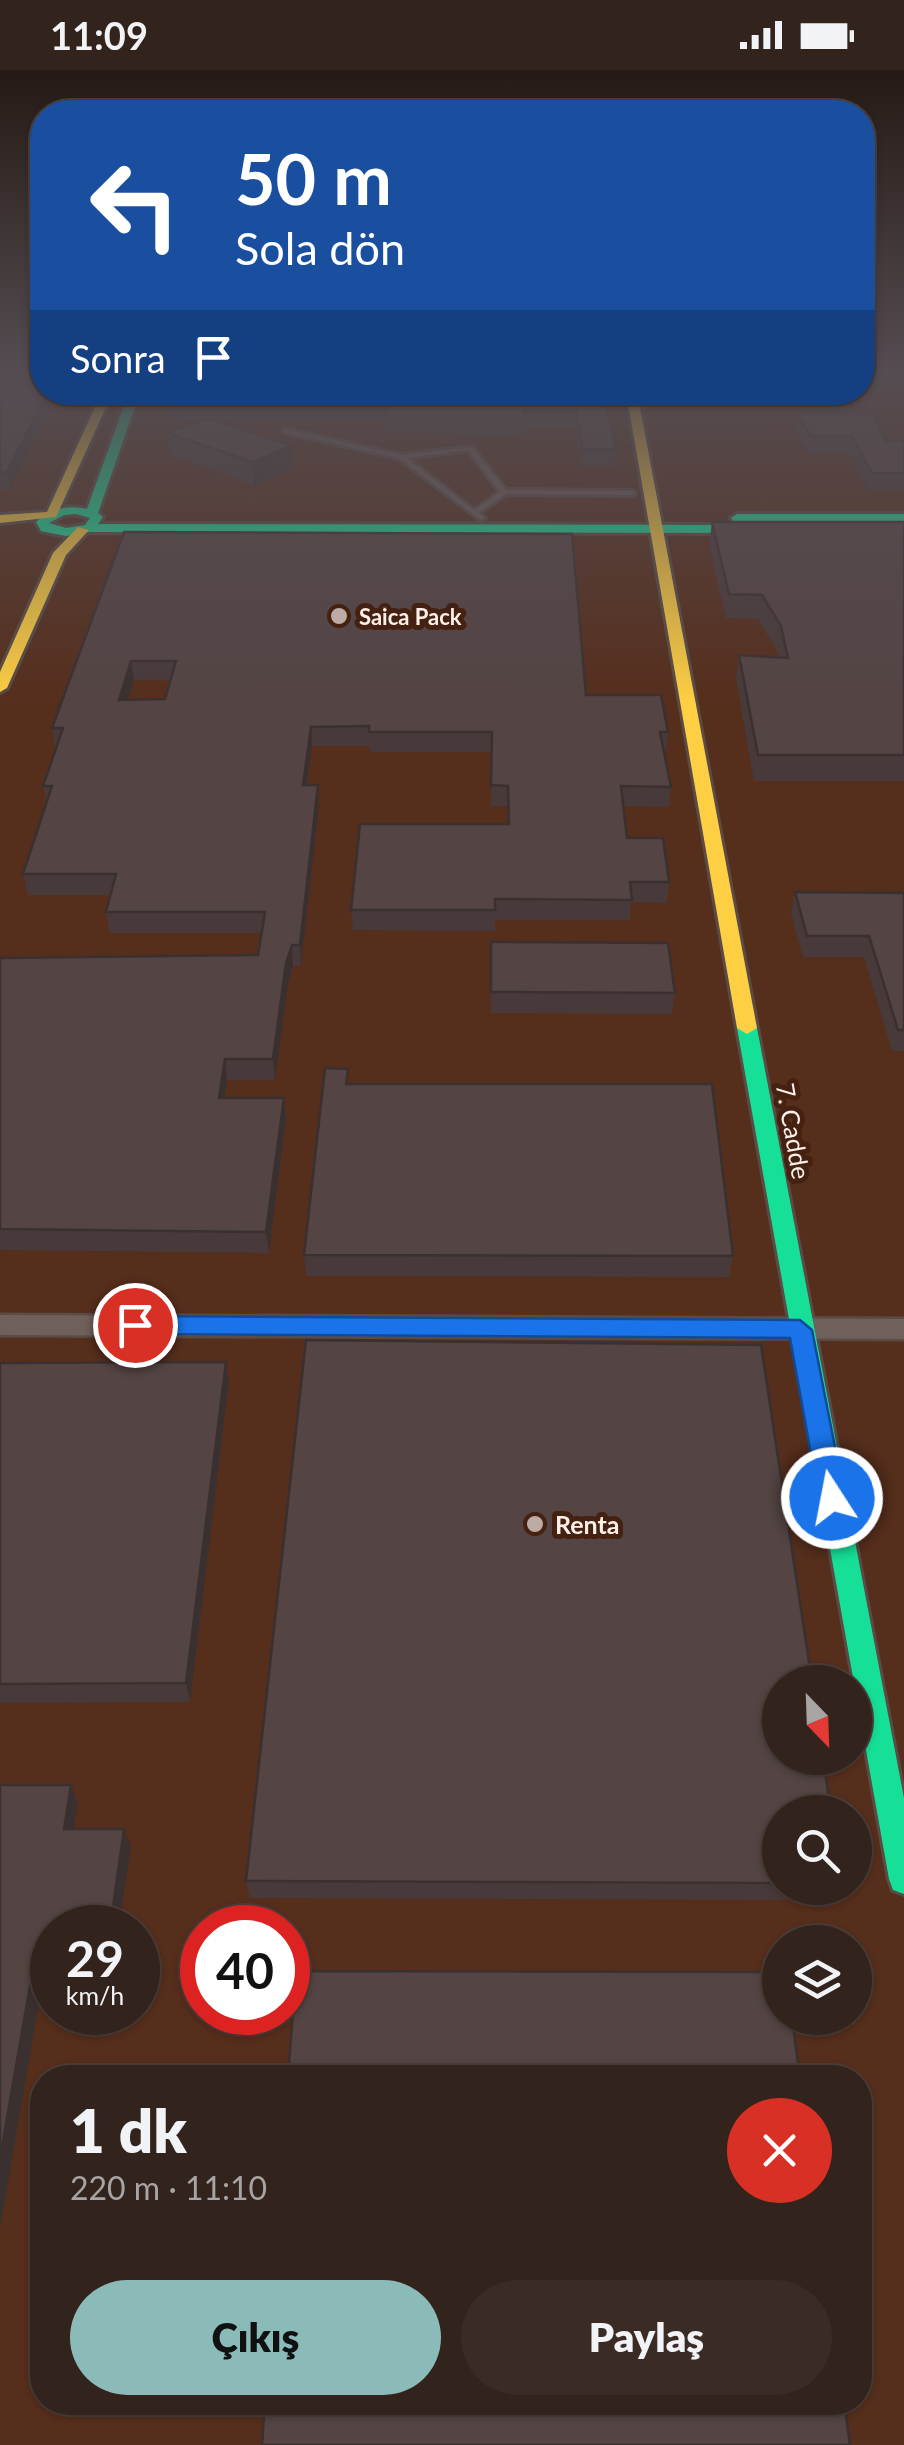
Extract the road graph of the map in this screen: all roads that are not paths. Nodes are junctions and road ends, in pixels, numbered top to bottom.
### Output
1 (65, 483) edge
2 (103, 483) edge
3 (435, 483) edge
4 (497, 483) edge
5 (650, 483) edge
6 (504, 492) junction
7 (632, 493) dead end
8 (478, 516) junction
9 (904, 518) edge
10 (0, 519) edge
11 (47, 521) junction
12 (90, 522) junction
13 (658, 523) junction
14 (0, 529) edge
15 (904, 529) edge
16 (0, 637) edge
17 (0, 688) edge
18 (0, 1325) edge
19 (904, 1329) edge
20 (800, 1330) junction
21 (904, 1879) edge

1 - 11 street
2 - 12 street
3 - 8 lane
4 - 6 lane
5 - 13 street, 7. Cadde
6 - 7 lane
6 - 8 lane
8 - 12 street
8 - 13 street
9 - 13 street
10 - 11 street
11 - 12 street
11 - 14 street
11 - 16 street
12 - 13 street
12 - 17 street
13 - 15 street
13 - 20 street, 7. Cadde
18 - 20 street
19 - 20 street
20 - 21 street, 7. Cadde

